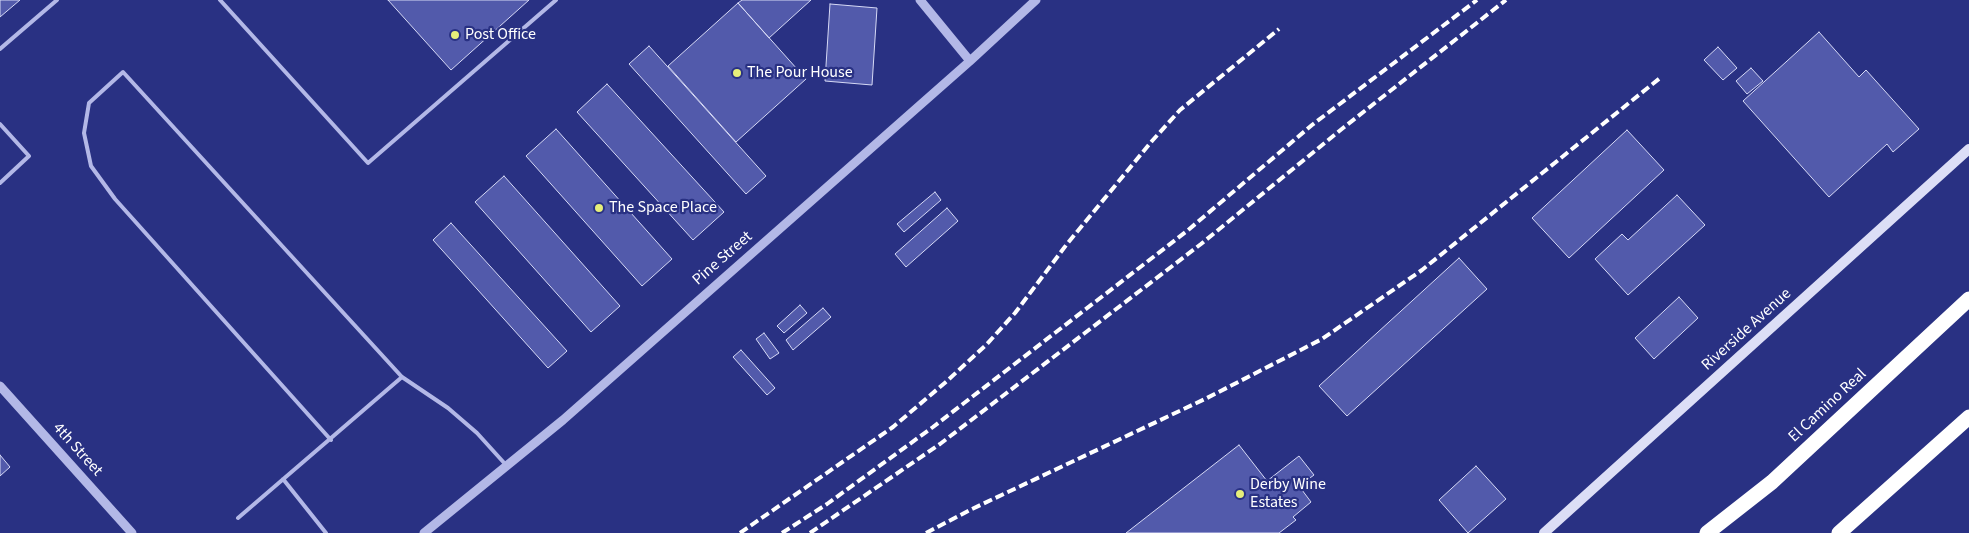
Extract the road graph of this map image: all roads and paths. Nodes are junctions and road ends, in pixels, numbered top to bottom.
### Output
1 (57, 0) edge
2 (220, 0) edge
3 (556, 0) edge
4 (920, 0) edge
5 (1036, 0) edge
6 (0, 49) edge
7 (970, 61) junction
8 (0, 124) edge
9 (1969, 149) edge
10 (0, 183) edge
11 (1969, 299) edge
12 (402, 378) junction
13 (0, 386) edge
14 (1969, 417) edge
15 (331, 440) junction
16 (507, 467) junction
17 (283, 480) junction
18 (238, 518) dead end
19 (132, 533) edge
20 (326, 533) edge
21 (424, 533) edge
22 (1544, 533) edge
23 (1707, 533) edge
24 (1839, 533) edge

1 - 6 lane
2 - 3 lane
4 - 7 street
5 - 7 street, Pine Street
7 - 16 street, Pine Street
8 - 10 lane
9 - 22 main road, Riverside Avenue
11 - 23 highway, El Camino Real
12 - 15 lane
12 - 15 lane
12 - 16 lane
13 - 19 street, 4th Street
14 - 24 highway
15 - 17 lane
16 - 21 street, Pine Street
17 - 18 lane
17 - 20 lane

